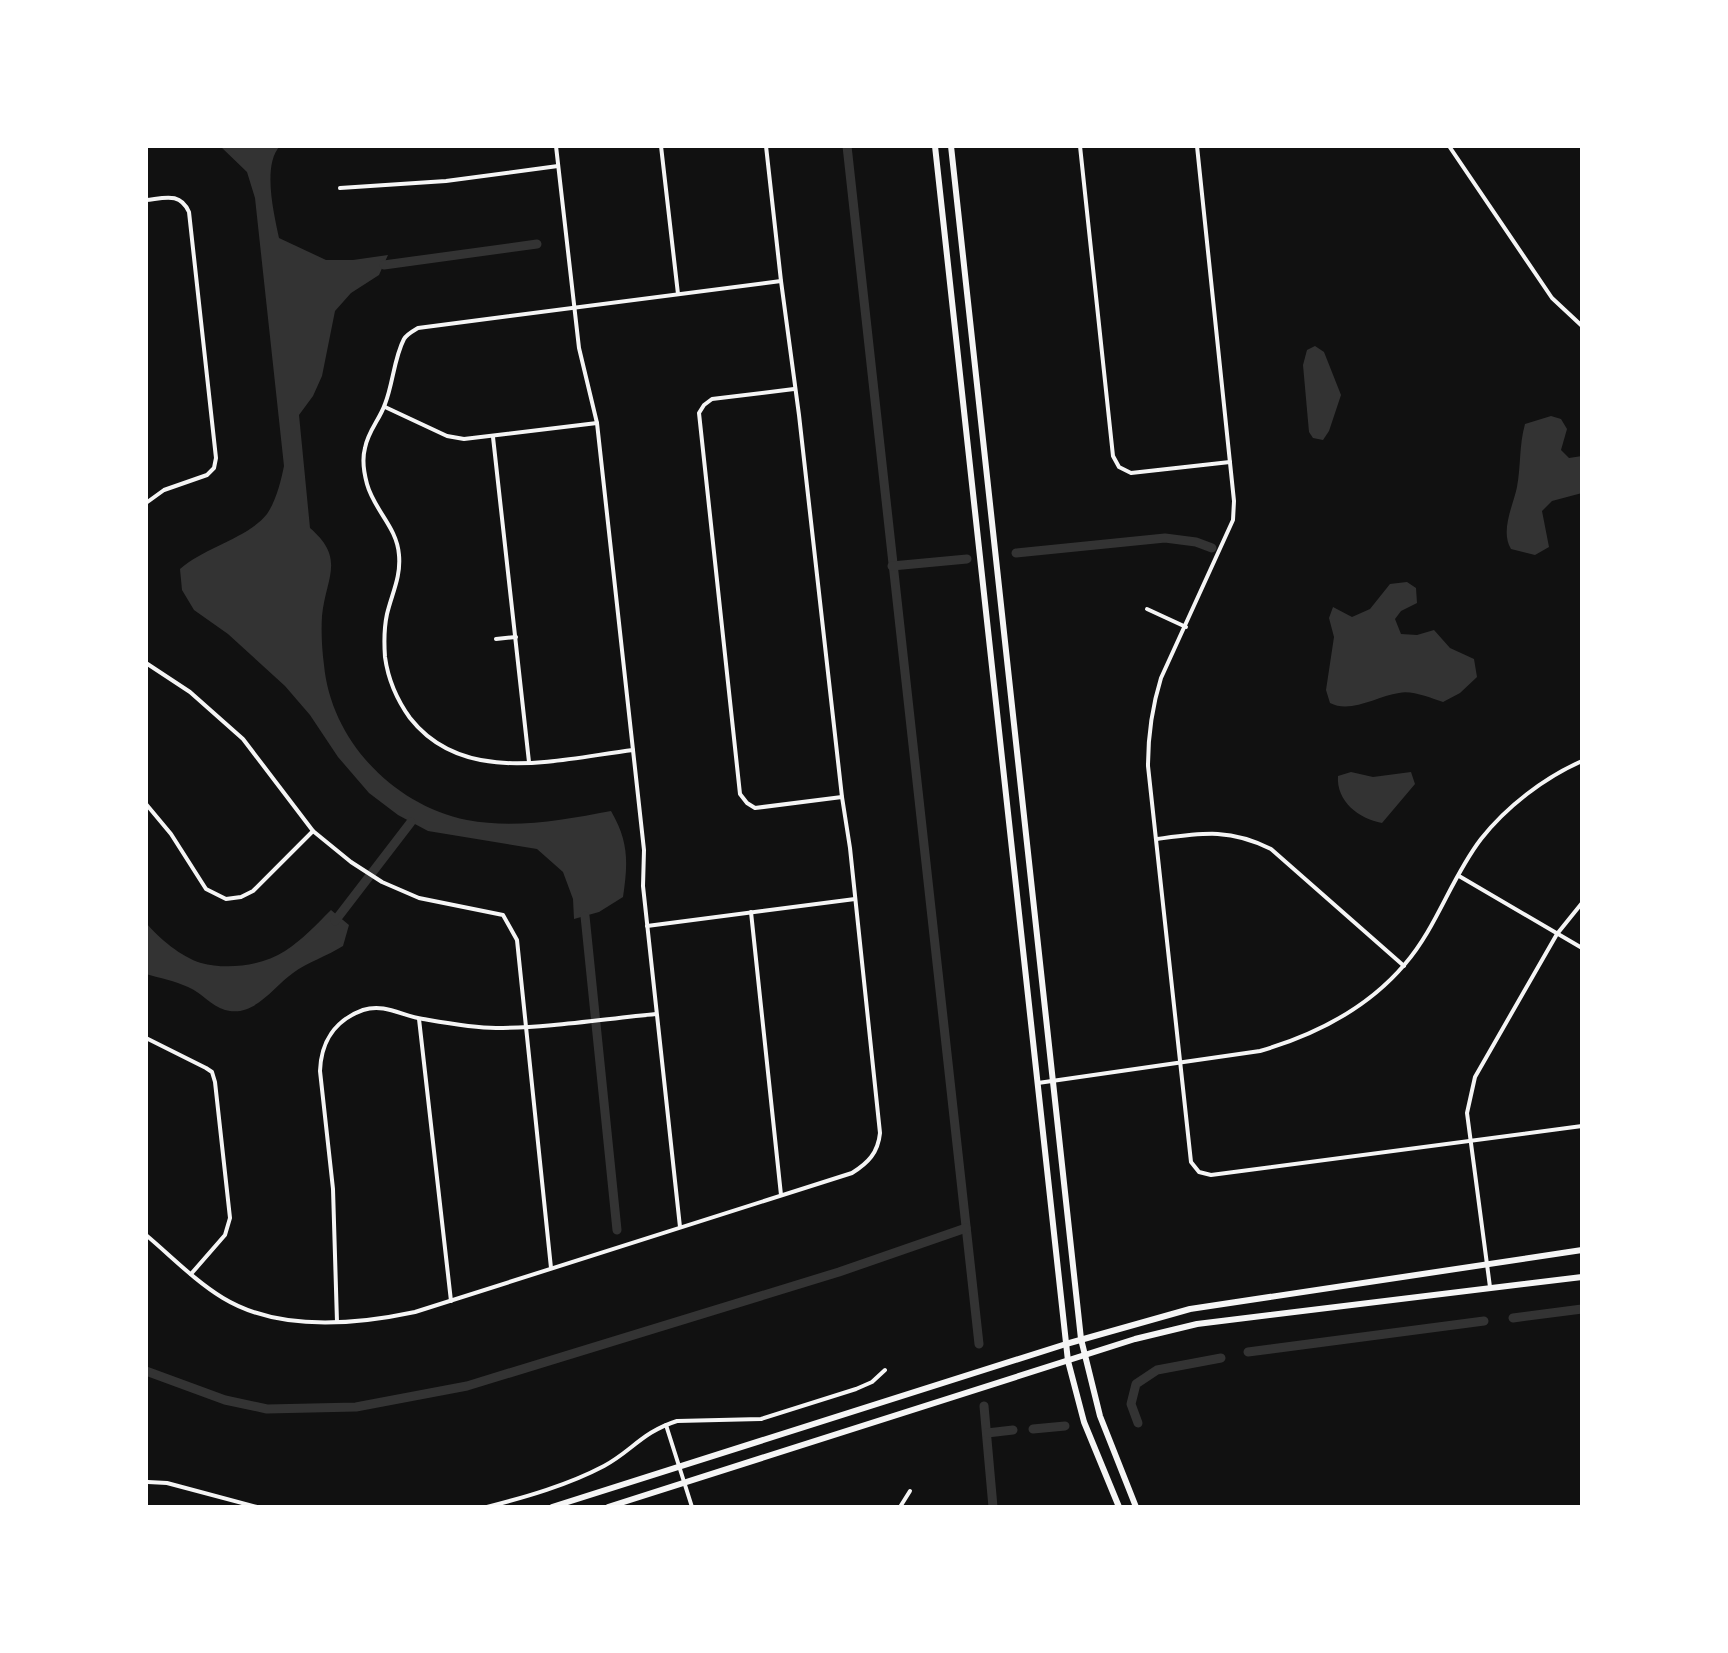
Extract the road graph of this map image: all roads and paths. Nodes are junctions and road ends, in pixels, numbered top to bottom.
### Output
1 (556, 146) edge
2 (661, 146) edge
3 (766, 146) edge
4 (935, 146) edge
5 (951, 146) edge
6 (1080, 146) edge
7 (1197, 146) edge
8 (1449, 146) edge
9 (558, 166) junction
10 (340, 188) dead end
11 (146, 200) edge
12 (781, 281) junction
13 (678, 294) junction
14 (575, 308) junction
15 (1582, 326) edge
16 (795, 389) junction
17 (385, 407) junction
18 (597, 423) junction
19 (493, 437) junction
20 (1230, 462) junction
21 (146, 503) edge
22 (1147, 609) dead end
23 (1186, 627) junction
24 (516, 637) junction
25 (496, 639) dead end
26 (146, 663) edge
27 (633, 750) junction
28 (1582, 761) edge
29 (529, 762) junction
30 (842, 797) junction
31 (146, 804) edge
32 (313, 831) junction
33 (1157, 839) junction
34 (1459, 876) junction
35 (855, 899) junction
36 (1582, 903) edge
37 (751, 912) junction
38 (647, 926) junction
39 (1557, 934) junction
40 (1582, 948) edge
41 (1404, 966) junction
42 (656, 1014) junction
43 (419, 1019) junction
44 (526, 1026) junction
45 (146, 1038) edge
46 (1180, 1062) junction
47 (1053, 1081) junction
48 (1038, 1083) junction
49 (1582, 1126) edge
50 (1471, 1141) junction
51 (781, 1195) junction
52 (680, 1227) junction
53 (146, 1235) edge
54 (1582, 1250) edge
55 (1487, 1262) junction
56 (551, 1268) junction
57 (191, 1274) junction
58 (1582, 1277) edge
59 (1490, 1289) junction
60 (451, 1301) junction
61 (337, 1322) junction
62 (1081, 1339) junction
63 (1066, 1344) junction
64 (1084, 1356) junction
65 (1068, 1361) junction
66 (885, 1370) dead end
67 (666, 1424) junction
68 (678, 1466) junction
69 (148, 1482) dead end
70 (684, 1483) junction
71 (910, 1491) dead end
72 (217, 1497) junction
73 (214, 1507) edge
74 (257, 1507) edge
75 (487, 1507) edge
76 (552, 1507) edge
77 (608, 1507) edge
78 (692, 1507) edge
79 (900, 1507) edge
80 (1119, 1507) edge
81 (1136, 1507) edge

1 - 9 street
2 - 13 street
3 - 12 street
4 - 48 main road
5 - 47 main road
6 - 20 street
7 - 20 street
8 - 15 street
9 - 10 street
9 - 14 street
11 - 21 street
12 - 13 street
12 - 16 street
13 - 14 street
14 - 17 street
14 - 18 street
16 - 30 street
16 - 30 street
17 - 19 street
17 - 29 street
18 - 19 street
18 - 27 street
19 - 24 street
20 - 23 street
22 - 23 street
23 - 33 street
24 - 25 street
24 - 29 street
26 - 32 street
27 - 29 street
27 - 38 street
28 - 34 street
30 - 35 street
31 - 32 street
32 - 44 street
33 - 41 street
33 - 46 street
34 - 39 street
34 - 41 street
35 - 37 street
35 - 51 street
36 - 39 street
37 - 38 street
37 - 51 street
38 - 42 street
39 - 40 street
39 - 50 street
41 - 46 street
42 - 44 street
42 - 52 street
43 - 44 street
43 - 60 street
43 - 61 street
44 - 56 street
45 - 57 street
46 - 47 street
46 - 50 street
47 - 48 street
47 - 62 main road
48 - 63 main road
49 - 50 street
50 - 55 street
51 - 52 street
52 - 56 street
53 - 57 street
54 - 55 main road
55 - 59 street
55 - 62 main road
56 - 60 street
57 - 61 street
58 - 59 main road
59 - 64 main road
60 - 61 street
62 - 63 main road
62 - 64 main road
63 - 65 main road
63 - 68 main road
64 - 65 main road
64 - 81 main road
65 - 70 main road
65 - 80 main road
66 - 67 street
67 - 68 street
67 - 75 street
68 - 70 street
68 - 76 main road
69 - 72 street
70 - 77 main road
70 - 78 street
71 - 79 street
72 - 73 street
72 - 74 street

